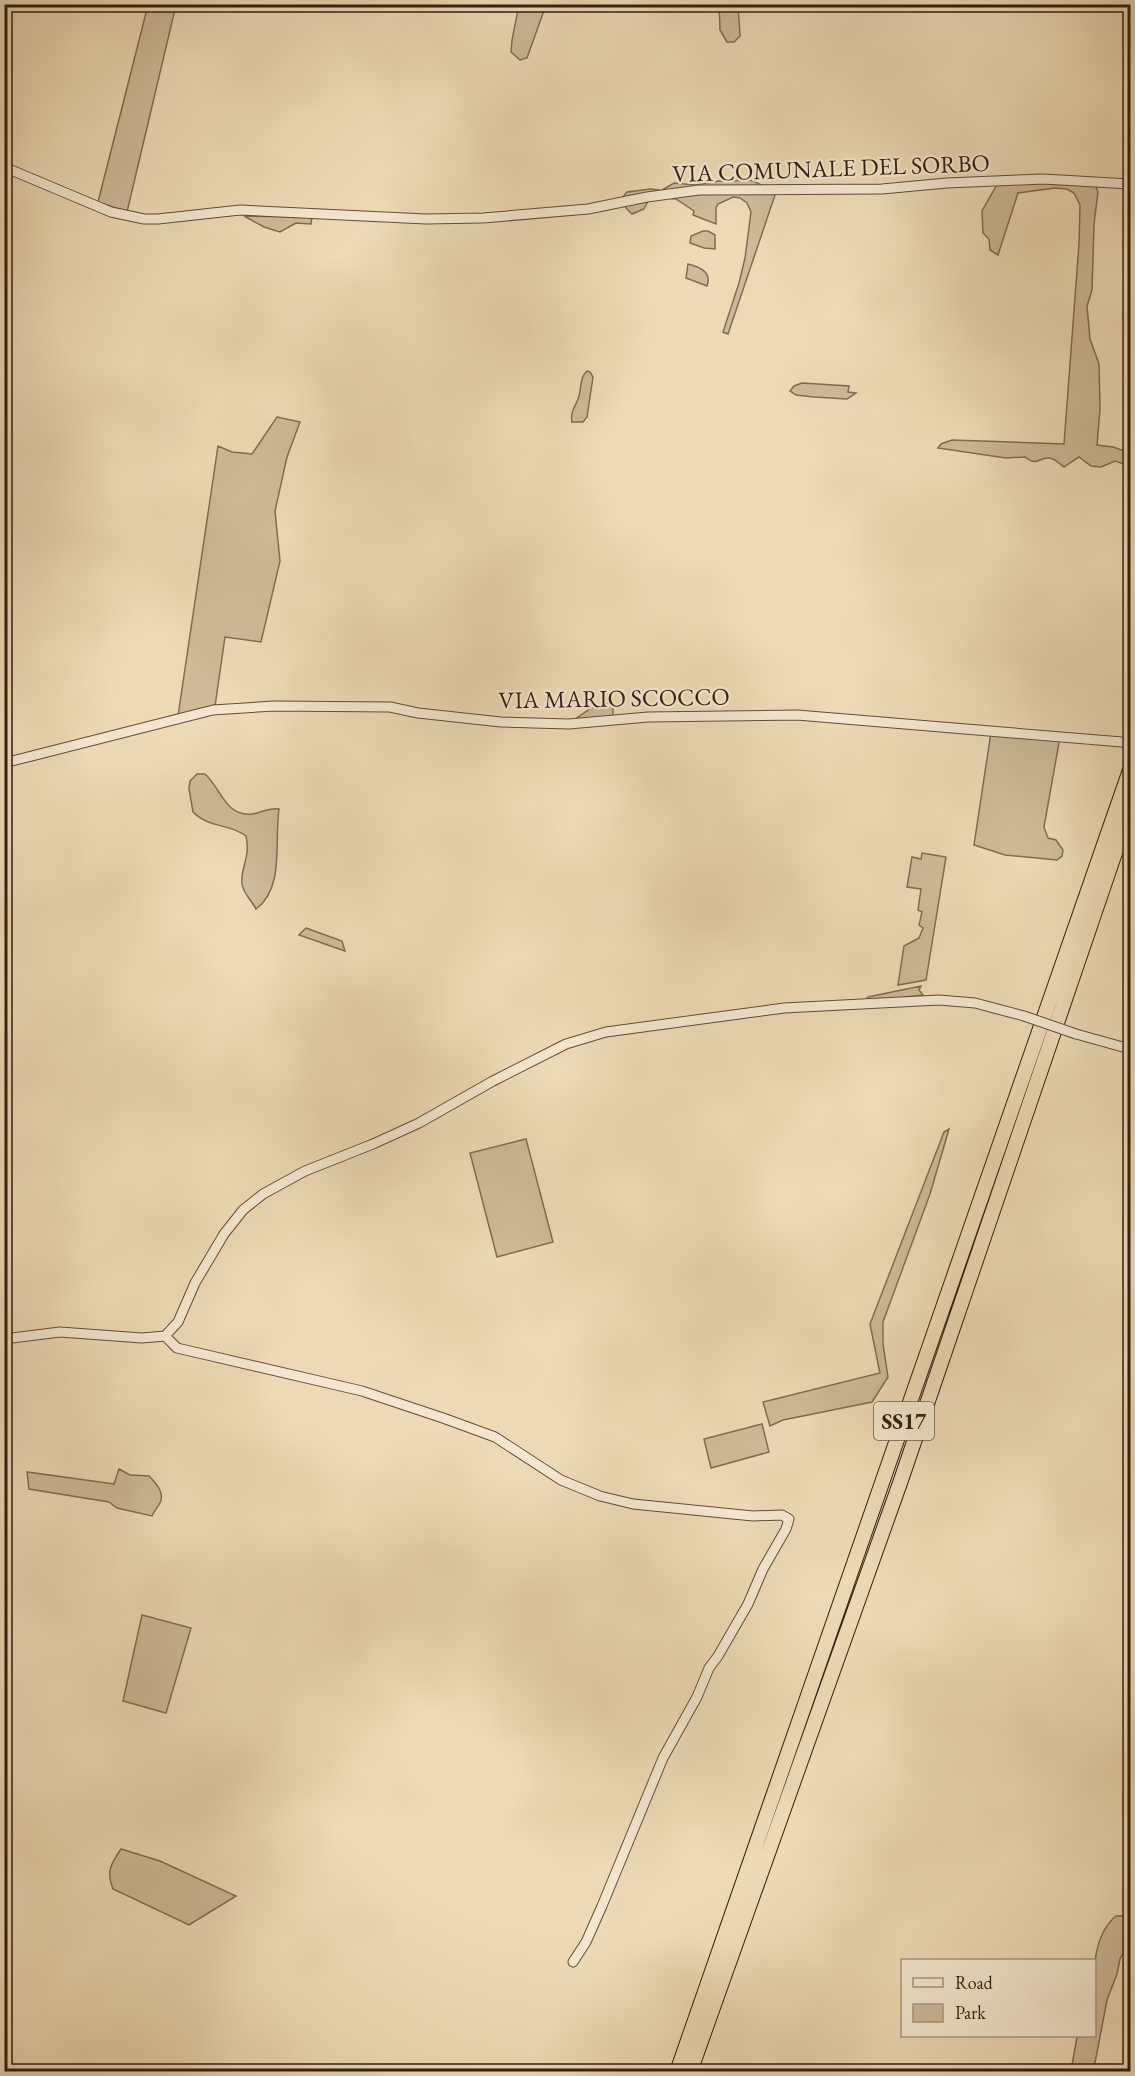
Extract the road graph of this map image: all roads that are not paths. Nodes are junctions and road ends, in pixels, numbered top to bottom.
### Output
1 (4, 167) edge
2 (1131, 184) edge
3 (1122, 742) dead end
4 (4, 763) edge
5 (1131, 770) edge
6 (1131, 809) edge
7 (1131, 1049) edge
8 (165, 1336) junction
9 (4, 1338) edge
10 (573, 1962) dead end
11 (676, 2072) edge
12 (690, 2072) edge

1 - 2 street, VIA COMUNALE DEL SORBO
3 - 4 street, VIA MARIO SCOCCO
5 - 11 highway, SS17
6 - 12 highway, SS17
7 - 8 street, bridge
8 - 9 street
8 - 10 street

